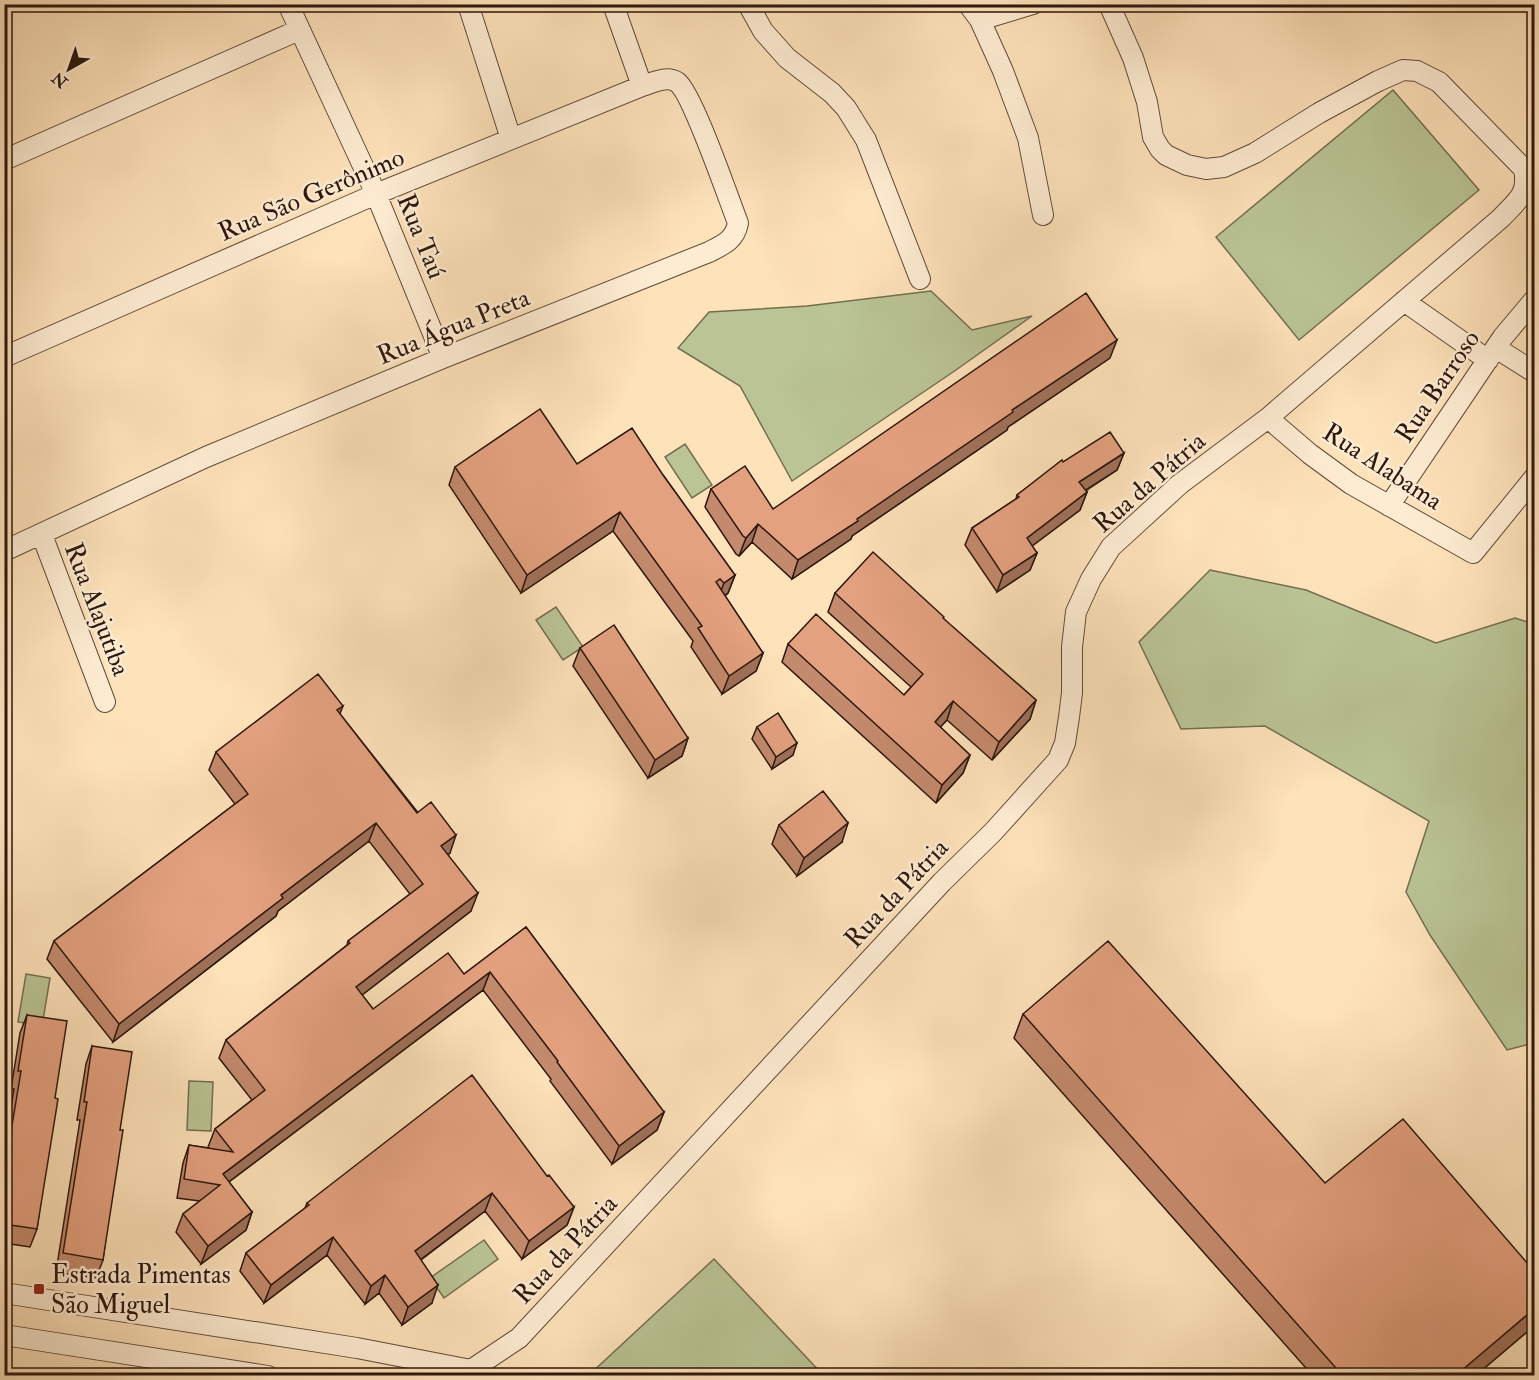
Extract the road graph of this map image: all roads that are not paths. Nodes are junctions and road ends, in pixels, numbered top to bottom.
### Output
1 (288, 4) edge
2 (468, 4) edge
3 (613, 4) edge
4 (748, 4) edge
5 (968, 4) edge
6 (1033, 4) edge
7 (1108, 4) edge
8 (980, 20) junction
9 (298, 30) junction
10 (642, 86) junction
11 (511, 139) junction
12 (4, 160) edge
13 (376, 194) junction
14 (1043, 215) dead end
15 (920, 279) dead end
16 (1534, 300) edge
17 (1404, 301) junction
18 (1492, 354) junction
19 (4, 357) edge
20 (443, 358) junction
21 (1534, 372) edge
22 (1268, 418) junction
23 (1534, 478) edge
24 (1389, 506) junction
25 (42, 535) junction
26 (4, 551) edge
27 (105, 702) dead end
28 (4, 1293) edge
29 (4, 1335) edge
30 (470, 1373) edge
31 (267, 1376) edge

1 - 9 street, Rua Taú
2 - 11 street
3 - 10 street
4 - 15 street
5 - 8 street
6 - 8 street
7 - 17 street, Rua da Pátria
8 - 14 street
9 - 12 street
9 - 13 street, Rua Taú
10 - 11 street, Rua São Gerônimo
10 - 20 street, Rua Água Preta
11 - 13 street, Rua São Gerônimo
13 - 19 street, Rua São Gerônimo
13 - 20 street, Rua Taú
16 - 18 street, Rua Barroso
17 - 18 street
17 - 22 street, Rua da Pátria
18 - 21 street
18 - 24 street, Rua Barroso
20 - 25 street, Rua Água Preta
22 - 24 street, Rua Alabama
22 - 30 street, Rua da Pátria
23 - 24 street, Rua Alabama
25 - 26 street, Rua Água Preta
25 - 27 street, Rua Alajutiba
28 - 30 street
29 - 31 street

